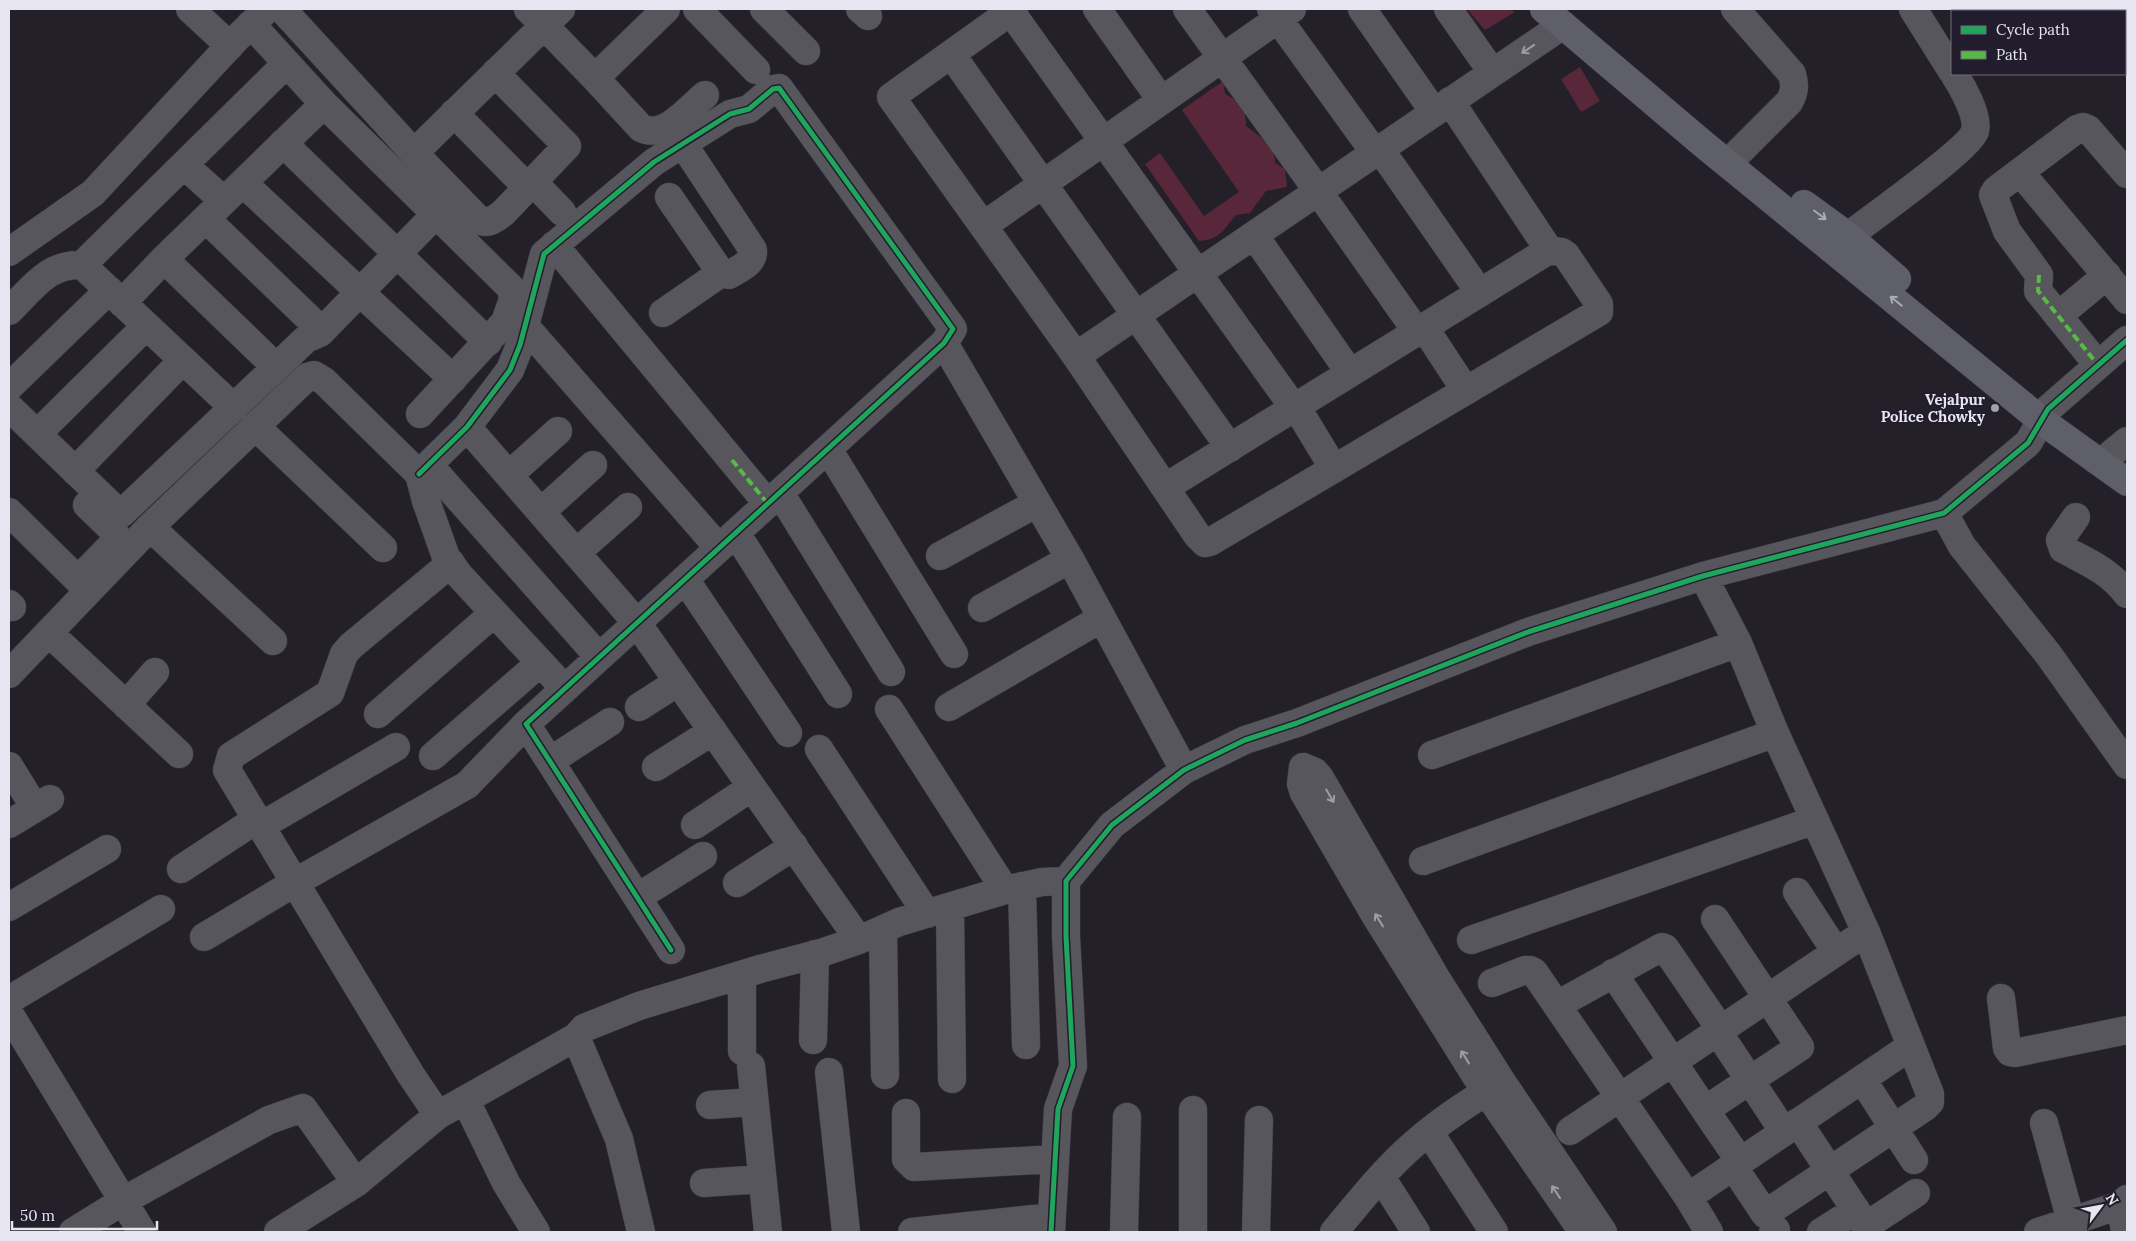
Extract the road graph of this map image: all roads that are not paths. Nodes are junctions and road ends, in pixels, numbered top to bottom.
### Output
1 (190, 9) edge
2 (282, 9) edge
3 (666, 9) edge
4 (697, 9) edge
5 (764, 9) edge
6 (1097, 9) edge
7 (1187, 9) edge
8 (1362, 9) edge
9 (1448, 9) edge
10 (1735, 9) edge
11 (1913, 9) edge
12 (1012, 10) edge
13 (1280, 12) edge
14 (544, 14) edge
15 (1557, 14) edge
16 (260, 16) edge
17 (230, 46) junction
18 (806, 51) dead end
19 (951, 54) junction
20 (1222, 58) junction
21 (1951, 62) edge
22 (286, 64) junction
23 (756, 70) dead end
24 (1492, 72) junction
25 (495, 73) junction
26 (1962, 77) edge
27 (596, 78) junction
28 (704, 95) dead end
29 (1162, 100) junction
30 (324, 104) junction
31 (1442, 107) junction
32 (454, 113) junction
33 (1103, 141) junction
34 (283, 143) junction
35 (683, 144) junction
36 (1377, 151) junction
37 (414, 153) junction
38 (1737, 154) junction
39 (184, 165) junction
40 (2020, 172) junction
41 (2127, 174) edge
42 (529, 184) junction
43 (1042, 184) junction
44 (1318, 191) junction
45 (669, 196) dead end
46 (224, 201) junction
47 (562, 212) dead end
48 (436, 213) junction
49 (983, 226) junction
50 (1254, 235) junction
51 (1848, 236) junction
52 (554, 245) junction
53 (1550, 250) junction
54 (9, 252) edge
55 (397, 254) junction
56 (164, 259) junction
57 (82, 265) junction
58 (721, 273) junction
59 (1198, 273) junction
60 (2107, 275) junction
61 (358, 292) junction
62 (1480, 293) junction
63 (116, 296) junction
64 (2127, 300) edge
65 (9, 311) edge
66 (663, 313) dead end
67 (1136, 315) junction
68 (2058, 316) junction
69 (146, 326) junction
70 (525, 326) junction
71 (1420, 329) junction
72 (322, 331) junction
73 (2127, 340) edge
74 (488, 342) junction
75 (944, 343) junction
76 (1076, 356) junction
77 (182, 360) junction
78 (2098, 364) junction
79 (276, 367) junction
80 (1350, 373) junction
81 (453, 379) junction
82 (9, 387) edge
83 (1466, 391) junction
84 (9, 406) edge
85 (1295, 407) junction
86 (234, 408) junction
87 (420, 414) dead end
88 (2045, 415) junction
89 (254, 426) junction
90 (467, 427) junction
91 (9, 429) edge
92 (558, 431) dead end
93 (37, 434) junction
94 (1230, 448) junction
95 (828, 449) junction
96 (2122, 454) edge
97 (593, 465) dead end
98 (424, 469) junction
99 (1334, 469) junction
100 (75, 471) junction
101 (509, 475) junction
102 (2127, 482) edge
103 (1166, 487) junction
104 (774, 498) junction
105 (1038, 504) junction
106 (628, 507) dead end
107 (9, 512) edge
108 (540, 512) junction
109 (1944, 512) junction
110 (2076, 517) dead end
111 (150, 527) junction
112 (727, 540) junction
113 (382, 548) dead end
114 (576, 553) junction
115 (940, 556) dead end
116 (1070, 559) junction
117 (451, 563) junction
118 (1703, 576) junction
119 (685, 578) junction
120 (2125, 585) edge
121 (982, 608) dead end
122 (494, 613) junction
123 (1102, 618) junction
124 (637, 623) junction
125 (49, 633) junction
126 (273, 641) dead end
127 (1738, 644) junction
128 (954, 654) dead end
129 (599, 656) junction
130 (540, 663) junction
131 (155, 672) dead end
132 (891, 672) dead end
133 (9, 674) edge
134 (678, 682) junction
135 (564, 688) junction
136 (838, 694) dead end
137 (126, 705) junction
138 (639, 706) dead end
139 (949, 707) dead end
140 (889, 709) dead end
141 (378, 714) dead end
142 (610, 722) dead end
143 (1297, 723) junction
144 (526, 724) junction
145 (713, 731) junction
146 (788, 733) dead end
147 (1776, 733) junction
148 (396, 747) dead end
149 (819, 749) dead end
150 (179, 754) dead end
151 (1432, 755) dead end
152 (433, 756) dead end
153 (550, 761) junction
154 (2127, 765) edge
155 (9, 766) edge
156 (656, 767) dead end
157 (1184, 770) junction
158 (752, 787) junction
159 (1815, 820) junction
160 (259, 823) junction
161 (9, 824) edge
162 (695, 825) dead end
163 (794, 846) junction
164 (107, 849) dead end
165 (703, 856) dead end
166 (1423, 861) dead end
167 (181, 869) dead end
168 (1066, 881) junction
169 (294, 883) junction
170 (737, 883) dead end
171 (1014, 888) junction
172 (1797, 892) dead end
173 (638, 897) junction
174 (9, 906) edge
175 (161, 909) dead end
176 (938, 910) junction
177 (1714, 919) dead end
178 (1866, 932) junction
179 (871, 935) junction
180 (204, 937) dead end
181 (1471, 940) dead end
182 (671, 950) dead end
183 (1836, 952) junction
184 (815, 954) junction
185 (1613, 973) junction
186 (742, 974) junction
187 (1492, 983) dead end
188 (1768, 998) junction
189 (2001, 998) dead end
190 (9, 1000) edge
191 (1557, 1005) junction
192 (9, 1013) edge
193 (2127, 1030) edge
194 (1720, 1031) junction
195 (576, 1036) junction
196 (813, 1040) dead end
197 (1026, 1045) dead end
198 (1911, 1046) junction
199 (1674, 1061) junction
200 (829, 1072) dead end
201 (885, 1075) dead end
202 (952, 1079) dead end
203 (1862, 1079) junction
204 (1750, 1080) junction
205 (1494, 1087) junction
206 (1620, 1098) junction
207 (466, 1101) junction
208 (754, 1102) junction
209 (710, 1104) dead end
210 (1193, 1110) dead end
211 (1705, 1110) junction
212 (906, 1113) dead end
213 (438, 1115) junction
214 (1127, 1117) dead end
215 (1258, 1120) dead end
216 (2044, 1123) dead end
217 (1791, 1127) junction
218 (1894, 1128) junction
219 (1570, 1131) dead end
220 (1429, 1132) junction
221 (1055, 1159) junction
222 (1914, 1160) dead end
223 (1737, 1164) junction
224 (1830, 1171) junction
225 (1381, 1177) junction
226 (762, 1179) junction
227 (356, 1183) junction
228 (704, 1184) dead end
229 (1916, 1193) dead end
230 (1688, 1197) junction
231 (123, 1201) junction
232 (2124, 1202) edge
233 (2071, 1222) junction
234 (1864, 1223) edge
235 (1051, 1225) edge
236 (1773, 1227) edge
237 (73, 1232) edge
238 (142, 1232) edge
239 (278, 1232) edge
240 (536, 1232) edge
241 (641, 1232) edge
242 (768, 1232) edge
243 (846, 1232) edge
244 (912, 1232) edge
245 (1124, 1232) edge
246 (1192, 1232) edge
247 (1256, 1232) edge
248 (1334, 1232) edge
249 (1416, 1232) edge
250 (1494, 1232) edge
251 (1583, 1232) edge
252 (1603, 1232) edge
253 (1709, 1232) edge
254 (1821, 1232) edge
255 (2038, 1232) edge
256 (2126, 1232) edge

1 - 17 street
2 - 37 street
3 - 27 street
4 - 23 street
5 - 18 street
6 - 29 street
7 - 20 street
8 - 31 street
9 - 24 street
10 - 38 street
11 - 21 street
12 - 19 street
12 - 33 street
13 - 20 street
13 - 36 street
14 - 25 street
14 - 27 street
15 -> 24 street
15 - 38 main road
88 -> 15 main road
16 - 17 street
16 - 22 street
17 - 54 street
19 - 43 street
19 - 49 street
20 - 29 street
20 - 44 street
22 - 30 street
22 - 39 street
24 - 31 street
25 - 32 street
25 - 42 street
26 - 51 street
27 - 28 street
29 - 33 street
30 - 34 street
30 - 48 street
31 - 36 street
31 - 53 street
32 - 37 street
32 - 42 street
33 - 43 street
33 - 59 street
34 - 46 street
34 - 55 street
35 - 52 street
35 - 58 street
35 - 75 street
36 - 44 street
36 - 62 street
37 - 42 street
38 -> 51 main road
39 - 46 street
39 - 57 street
40 - 41 street
40 - 60 street
40 - 68 street
42 - 47 street
43 - 49 street
43 - 67 street
44 - 50 street
44 - 71 street
45 - 58 street
46 - 56 street
46 - 61 street
46 - 72 street
48 - 55 street
48 - 74 street
49 - 76 street
50 - 59 street
50 - 80 street
51 - 88 main road
52 - 70 street
52 - 104 street
53 - 62 street
53 - 83 street
55 - 61 street
55 - 74 street
56 - 63 street
56 - 79 street
57 - 63 street
57 - 65 street
58 - 66 street
59 - 67 street
59 - 85 street
60 - 64 street
60 - 68 street
61 - 72 street
61 - 81 street
62 - 71 street
63 - 69 street
63 - 82 street
67 - 76 street
67 - 94 street
68 - 78 street
69 - 77 street
69 - 93 street
70 - 90 street
70 - 112 street
71 - 80 street
71 - 83 street
72 - 79 street
73 - 78 street
74 - 81 street
75 - 95 street
75 - 105 street
76 - 103 street
77 - 86 street
77 - 100 street
78 - 88 street
79 - 86 street
80 - 85 street
81 - 87 street
83 - 99 street
84 - 93 street
85 - 94 street
85 - 99 street
86 - 100 street
88 - 96 main road
88 - 102 main road
88 - 109 street
89 - 98 street
89 - 111 street
89 - 113 street
90 - 98 street
90 - 101 street
91 - 107 street
92 - 101 street
93 - 100 street
94 - 103 street
95 - 104 street
95 - 128 street
97 - 108 street
98 - 117 street
98 - 129 street
99 - 103 street
101 - 108 street
104 - 112 street
104 - 132 street
105 - 115 street
105 - 116 street
106 - 114 street
108 - 114 street
109 - 118 street
109 - 154 street
110 - 120 street
111 - 125 street
111 - 126 street
112 - 119 street
112 - 136 street
114 - 124 street
116 - 121 street
116 - 123 street
117 - 122 street
117 - 160 street
118 - 127 street
118 - 143 street
119 - 124 street
119 - 146 street
122 - 130 street
122 - 141 street
123 - 139 street
123 - 157 street
124 - 129 street
124 - 134 street
125 - 133 street
125 - 137 street
127 - 147 street
127 - 151 street
129 - 135 street
130 - 135 street
130 - 152 street
131 - 137 street
134 - 138 street
134 - 145 street
135 - 144 street
137 - 150 street
140 - 171 street
142 - 153 street
143 - 157 street
143 - 205 street
144 - 153 street
144 - 169 street
145 - 156 street
145 - 158 street
147 - 159 street
147 - 166 street
148 - 160 street
149 - 176 street
153 - 173 street
155 - 161 street
157 - 168 street
158 - 162 street
158 - 163 street
159 - 178 street
159 - 181 street
160 - 167 street
160 - 169 street
163 - 170 street
163 - 179 street
164 - 174 street
165 - 173 street
168 - 171 street
168 - 221 street
169 - 180 street
169 - 213 street
171 - 176 street
171 - 197 street
172 - 183 street
173 - 182 street
175 - 190 street
176 - 179 street
176 - 202 street
177 - 188 street
178 - 183 street
178 - 198 street
179 - 184 street
179 - 201 street
183 - 188 street
184 - 186 street
184 - 196 street
185 - 191 street
185 - 194 street
185 - 199 street
186 - 195 street
186 - 208 street
187 - 191 street
188 - 194 street
188 - 204 street
189 - 193 street
191 - 206 street
192 - 231 street
194 - 199 street
194 - 204 street
195 - 207 street
195 - 241 street
198 - 203 street
198 - 218 street
199 - 206 street
199 - 211 street
200 - 243 street
203 - 217 street
203 - 218 street
204 - 211 street
204 - 217 street
205 - 220 street
251 -> 205 street
205 - 252 street
206 - 219 street
206 - 230 street
207 - 213 street
207 - 240 street
208 - 209 street
208 - 226 street
210 - 246 street
211 - 223 street
212 - 221 street
213 - 227 street
214 - 245 street
215 - 247 street
216 - 233 street
217 - 223 street
217 - 224 street
218 - 222 street
218 - 224 street
220 - 225 street
220 - 250 street
221 - 235 street
223 - 230 street
223 - 236 street
224 - 234 street
224 - 236 street
225 - 248 street
225 - 249 street
226 - 228 street
226 - 242 street
227 - 231 street
227 - 239 street
229 - 234 street
230 - 253 street
231 - 237 street
231 - 238 street
232 - 233 street
232 - 256 street
233 - 255 street
234 - 254 street
235 - 244 street

